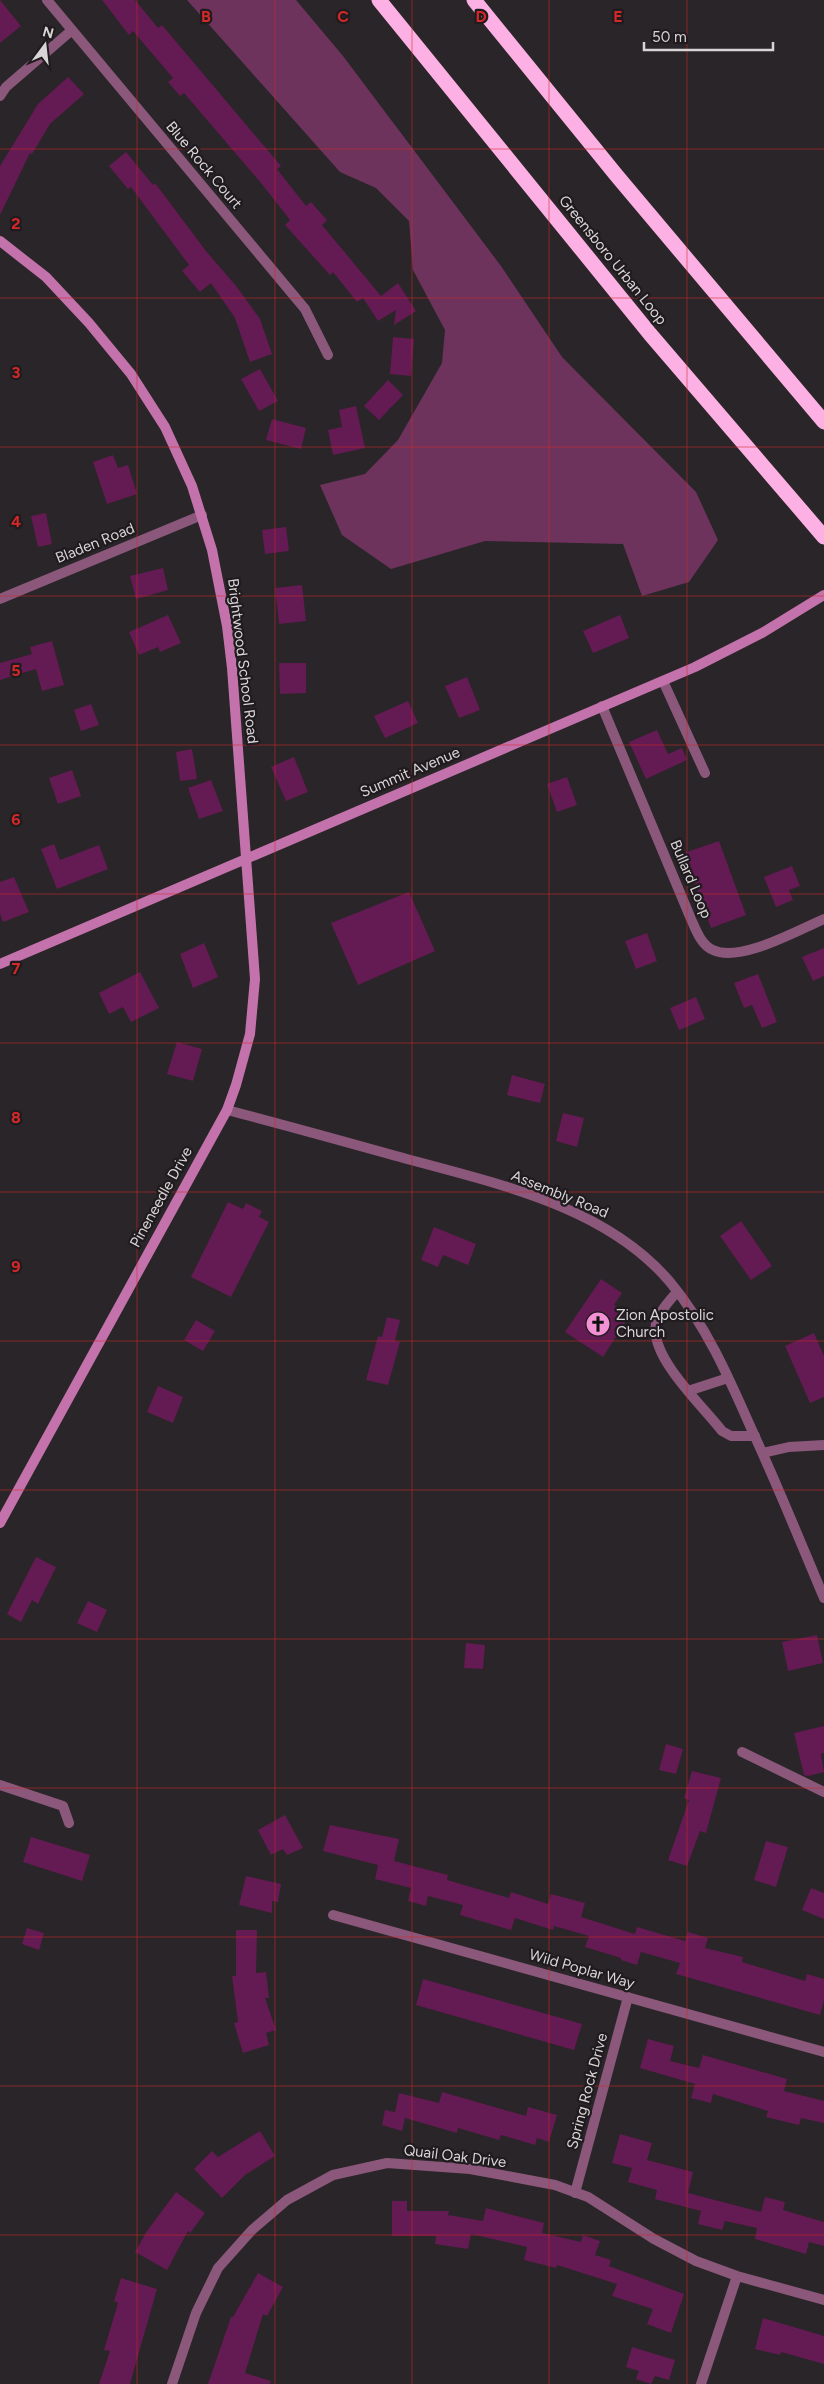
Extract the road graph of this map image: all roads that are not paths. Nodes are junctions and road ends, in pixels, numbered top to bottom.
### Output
1 (47, 0) edge
2 (379, 0) edge
3 (474, 0) edge
4 (72, 30) junction
5 (0, 96) edge
6 (0, 241) edge
7 (328, 355) dead end
8 (786, 374) junction
9 (824, 413) edge
10 (824, 422) edge
11 (202, 515) junction
12 (824, 538) edge
13 (824, 595) edge
14 (0, 599) edge
15 (663, 681) junction
16 (602, 706) junction
17 (705, 773) dead end
18 (246, 858) junction
19 (824, 919) edge
20 (0, 964) edge
21 (226, 1110) junction
22 (677, 1292) junction
23 (728, 1378) junction
24 (688, 1391) junction
25 (755, 1436) junction
26 (824, 1445) edge
27 (763, 1453) junction
28 (0, 1523) edge
29 (824, 1598) edge
30 (742, 1752) dead end
31 (0, 1785) edge
32 (824, 1792) edge
33 (69, 1823) dead end
34 (332, 1915) dead end
35 (628, 1997) junction
36 (824, 2052) edge
37 (575, 2193) junction
38 (737, 2276) junction
39 (824, 2300) edge
40 (172, 2384) edge
41 (701, 2384) edge

1 - 4 street, Blue Rock Court
2 - 12 highway, Greensboro Urban Loop
3 - 8 highway
4 - 5 street
4 - 7 street, Blue Rock Court
6 - 11 main road, Brightwood School Road
8 - 9 highway
8 - 10 highway
11 - 14 street, Bladen Road
11 - 18 main road, Brightwood School Road
13 - 15 main road, Summit Avenue
15 - 16 main road, Summit Avenue
15 - 17 street
16 - 18 main road, Summit Avenue
16 - 19 street, Bullard Loop
18 - 20 main road, Summit Avenue
18 - 21 main road, Pineneedle Drive
21 - 22 street, Assembly Road
21 - 28 main road, Pineneedle Drive
22 - 23 street, Assembly Road
22 - 24 street
23 - 24 street
23 - 25 street, Assembly Road
24 - 25 street
25 - 27 street, Assembly Road
26 - 27 street
27 - 29 street, Assembly Road
30 - 32 street
31 - 33 street
34 - 35 street, Wild Poplar Way
35 - 36 street, Wild Poplar Way
35 - 37 street, Spring Rock Drive
37 - 38 street, Quail Oak Drive
37 - 40 street, Quail Oak Drive
38 - 39 street, Quail Oak Drive
38 - 41 street

